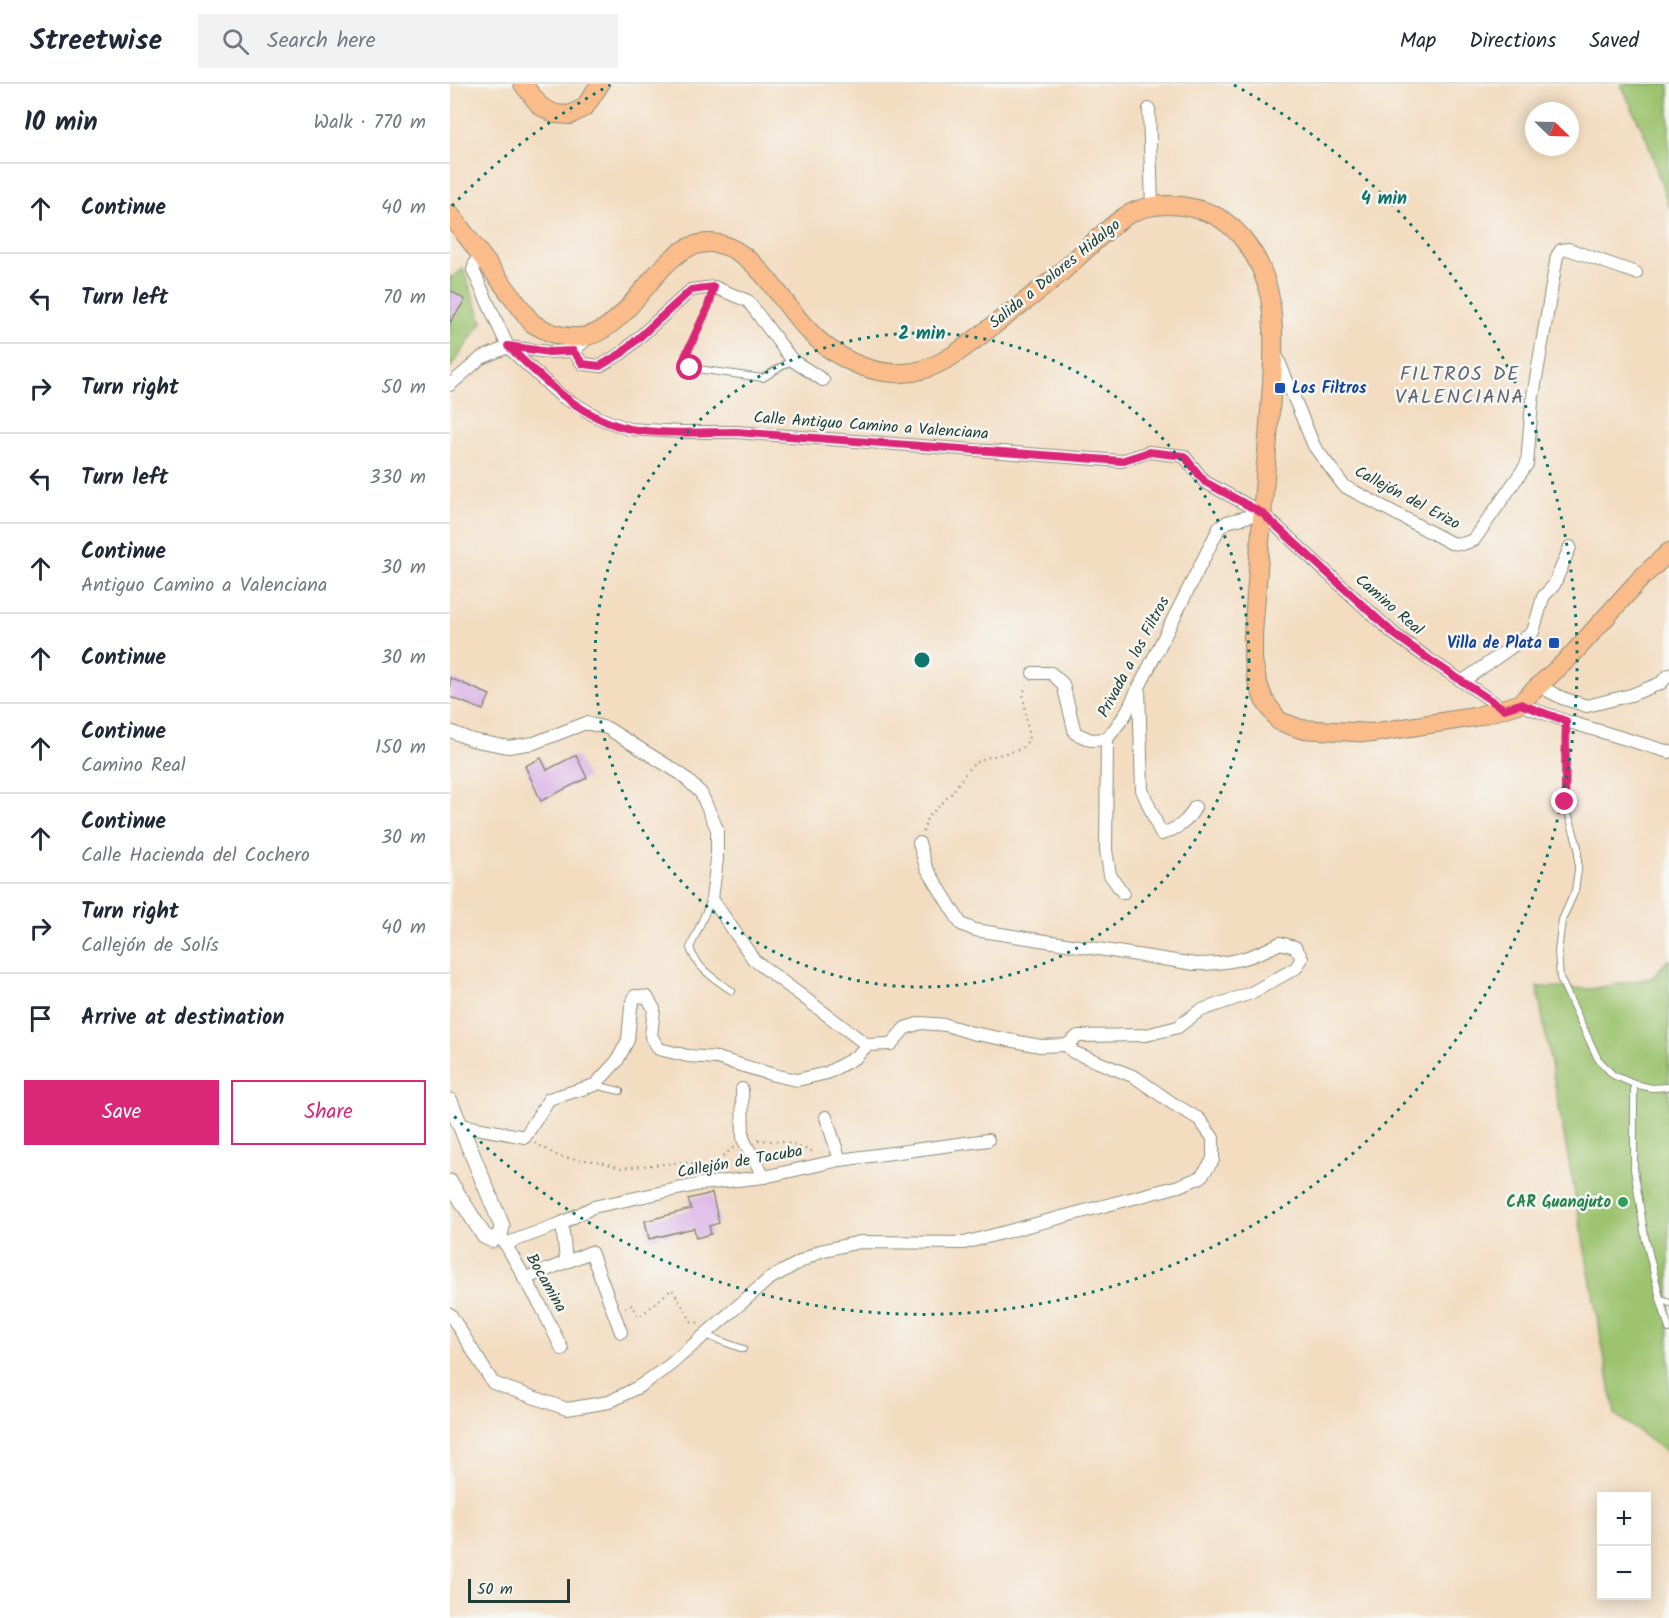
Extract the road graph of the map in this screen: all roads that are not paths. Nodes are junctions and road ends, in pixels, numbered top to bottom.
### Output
1 (523, 84) edge
2 (600, 84) edge
3 (1149, 109) dead end
4 (1152, 207) junction
5 (450, 214) edge
6 (479, 252) junction
7 (1636, 273) dead end
8 (714, 287) junction
9 (594, 333) junction
10 (1273, 345) junction
11 (508, 346) junction
12 (573, 351) junction
13 (792, 360) junction
14 (823, 380) dead end
15 (450, 385) edge
16 (1262, 513) junction
17 (1570, 547) dead end
18 (1669, 552) edge
19 (1033, 673) road end
20 (1669, 675) edge
21 (1463, 681) junction
22 (1539, 686) junction
23 (1139, 688) junction
24 (1512, 707) junction
25 (1566, 721) junction
26 (450, 731) edge
27 (1107, 739) junction
28 (1669, 752) edge
29 (1195, 807) dead end
30 (919, 843) road end
31 (1123, 893) dead end
32 (712, 900) junction
33 (732, 991) dead end
34 (867, 1045) junction
35 (1067, 1045) junction
36 (1634, 1084) junction
37 (595, 1085) junction
38 (1669, 1087) edge
39 (742, 1089) dead end
40 (620, 1091) dead end
41 (450, 1101) edge
42 (826, 1117) dead end
43 (460, 1125) junction
44 (988, 1140) dead end
45 (840, 1160) junction
46 (764, 1177) junction
47 (450, 1182) edge
48 (562, 1223) junction
49 (503, 1239) junction
50 (566, 1261) junction
51 (524, 1279) junction
52 (1660, 1298) junction
53 (1669, 1303) edge
54 (450, 1314) edge
55 (1669, 1329) edge
56 (621, 1332) dead end
57 (704, 1335) junction
58 (562, 1349) dead end
59 (743, 1349) dead end

1 - 2 main road
3 - 4 street
4 - 9 main road, Salida a Dolores Hidalgo
4 - 10 main road, Salida a Dolores Hidalgo
5 - 6 main road, Salida a Dolores Hidalgo
6 - 9 main road, Salida a Dolores Hidalgo
6 - 11 street
7 - 10 street, Callejón del Erizo
8 - 12 street
8 - 13 street
8 - 13 lane
9 - 12 street
10 - 16 main road, Salida a Dolores Hidalgo
11 - 12 street
11 - 15 street
11 - 16 street, Calle Antiguo Camino a Valenciana
13 - 14 street
16 - 21 street, Camino Real
16 - 23 street, Privada a los Filtros
16 - 24 main road, Salida a Dolores Hidalgo
17 - 21 street
18 - 22 main road, Salida a Dolores Hidalgo
19 - 27 street, Privada a los Filtros
20 - 22 street
21 - 24 street, Camino Real
22 - 24 main road, Salida a Dolores Hidalgo
23 - 27 street, Privada a los Filtros
23 - 29 street
24 - 25 street, Camino Real
25 - 28 street, Camino Real
25 - 36 lane
26 - 32 street
27 - 31 street
30 - 35 street
32 - 33 lane
32 - 34 street
34 - 35 street
34 - 37 street
35 - 57 street
36 - 38 lane
36 - 52 lane
37 - 40 lane
37 - 43 street
39 - 46 street
41 - 43 street
42 - 45 street
43 - 49 street
44 - 45 street, Callejón de Tacuba
45 - 46 street, Callejón de Tacuba
46 - 48 street, Callejón de Tacuba
47 - 49 street
48 - 49 street, Callejón de Tacuba
48 - 50 street
49 - 51 street, Bocamina
50 - 51 street
50 - 56 street
51 - 58 street, Bocamina
52 - 53 lane
52 - 55 lane
54 - 57 street
57 - 59 lane

